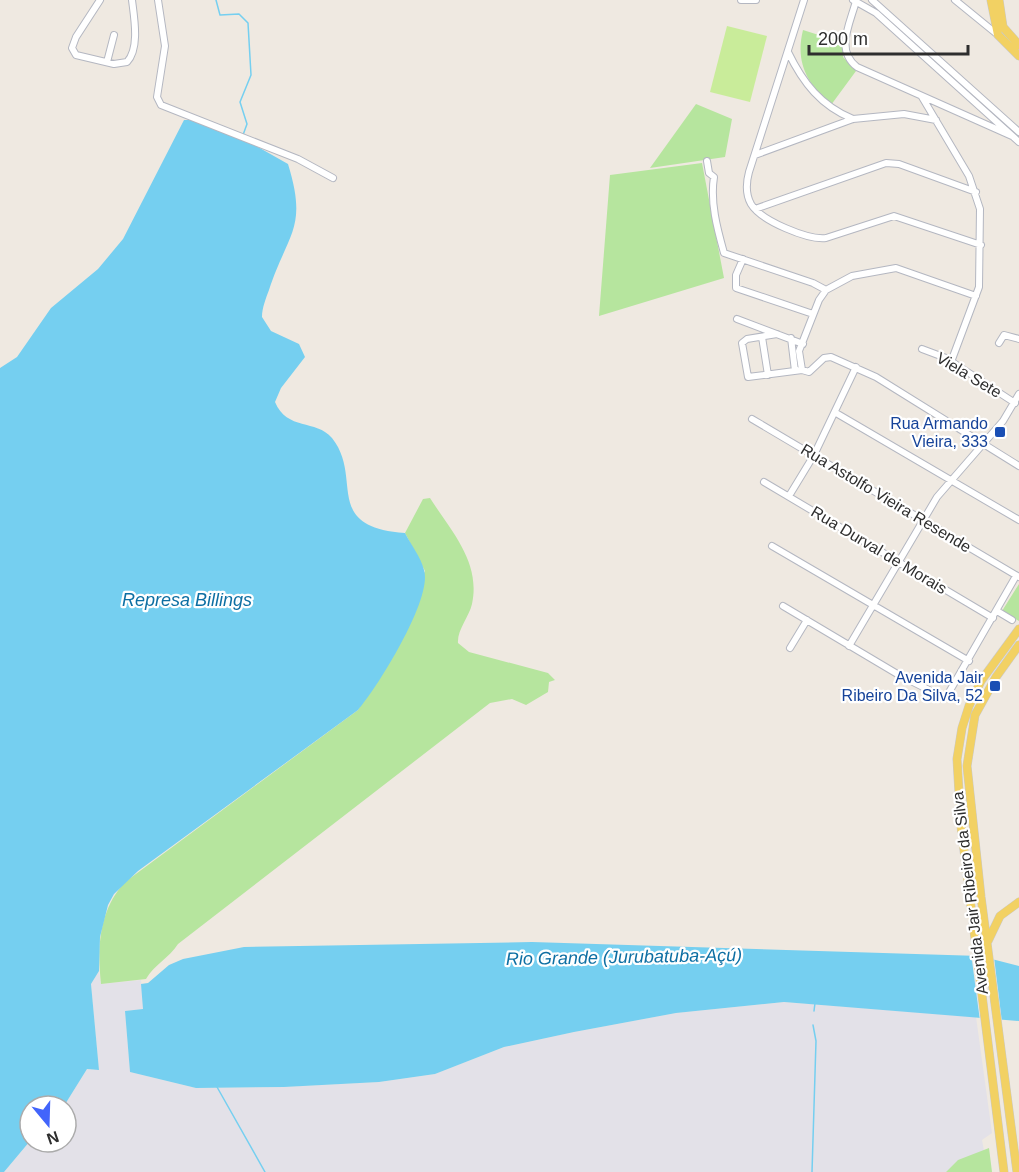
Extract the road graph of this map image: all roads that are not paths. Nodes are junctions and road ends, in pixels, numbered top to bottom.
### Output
1 (100, 0) edge
2 (132, 0) edge
3 (158, 0) edge
4 (741, 0) edge
5 (756, 0) edge
6 (804, 0) edge
7 (872, 0) edge
8 (955, 0) edge
9 (991, 0) edge
10 (999, 0) edge
11 (854, 1) edge
12 (114, 35) dead end
13 (998, 35) junction
14 (1019, 45) edge
15 (788, 52) junction
16 (1019, 56) edge
17 (106, 62) junction
18 (922, 97) junction
19 (853, 119) junction
20 (936, 120) junction
21 (1019, 132) edge
22 (1012, 136) junction
23 (1019, 142) edge
24 (756, 155) junction
25 (707, 161) dead end
26 (333, 178) dead end
27 (976, 192) junction
28 (755, 209) junction
29 (981, 245) junction
30 (743, 259) junction
31 (826, 290) junction
32 (976, 296) junction
33 (813, 314) junction
34 (737, 319) dead end
35 (777, 334) junction
36 (762, 336) junction
37 (791, 338) junction
38 (1019, 339) edge
39 (999, 343) dead end
40 (803, 344) junction
41 (922, 349) dead end
42 (951, 362) junction
43 (856, 368) junction
44 (799, 370) junction
45 (768, 375) junction
46 (1019, 394) edge
47 (1015, 403) junction
48 (836, 413) junction
49 (752, 419) dead end
50 (982, 445) junction
51 (814, 455) junction
52 (1019, 466) edge
53 (951, 480) junction
54 (764, 482) dead end
55 (789, 496) junction
56 (922, 520) junction
57 (1019, 520) edge
58 (772, 546) dead end
59 (898, 562) junction
60 (1018, 576) edge
61 (872, 603) junction
62 (783, 606) dead end
63 (997, 611) junction
64 (993, 618) junction
65 (807, 620) junction
66 (1012, 620) dead end
67 (1019, 629) edge
68 (1019, 645) edge
69 (849, 646) junction
70 (790, 648) dead end
71 (969, 661) junction
72 (967, 715) junction
73 (972, 725) junction
74 (1019, 902) edge
75 (987, 942) junction
76 (1004, 1172) edge
77 (1017, 1172) edge

1 - 17 street
2 - 17 street
3 - 26 street
4 - 5 street
6 - 15 street
7 - 21 street
8 - 13 street
9 - 13 main road
10 - 14 main road
11 - 18 street
11 - 22 street
12 - 17 street
13 - 16 main road
15 - 19 street
15 - 24 street
18 - 20 street
18 - 22 street
19 - 20 street
19 - 24 street
20 - 27 street
22 - 23 street
24 - 28 street
25 - 30 street
27 - 28 street
27 - 29 street
28 - 29 street
29 - 32 street
30 - 31 street
30 - 33 street
31 - 32 street
31 - 33 street
32 - 42 street
33 - 40 street
34 - 35 street
35 - 36 street
35 - 37 street
36 - 45 street
36 - 45 street
37 - 40 street
37 - 44 street
38 - 39 street
40 - 44 street
41 - 42 street, Viela Sete
42 - 47 street, Viela Sete
43 - 44 street
43 - 48 street
43 - 50 street
44 - 45 street
46 - 47 street
47 - 50 street
48 - 51 street
48 - 53 street
49 - 51 street, Rua Astolfo Vieira Resende
50 - 52 street
50 - 53 street
51 - 55 street
51 - 56 street, Rua Astolfo Vieira Resende
53 - 56 street
53 - 57 street
54 - 55 street, Rua Durval de Morais
55 - 59 street, Rua Durval de Morais
56 - 59 street
56 - 60 street, Rua Astolfo Vieira Resende
58 - 61 street
59 - 61 street
59 - 64 street, Rua Durval de Morais
60 - 63 street
61 - 69 street
61 - 71 street
62 - 65 street
63 - 64 street
63 - 66 street
64 - 71 street
65 - 69 street
65 - 70 street
67 - 72 main road, Avenida Jair Ribeiro da Silva
68 - 73 main road, Avenida Jair Ribeiro da Silva
69 - 71 street
72 - 73 main road
72 - 76 main road, Avenida Jair Ribeiro da Silva
73 - 75 main road, Avenida Jair Ribeiro da Silva
74 - 75 main road
75 - 77 main road, Avenida Jair Ribeiro da Silva

